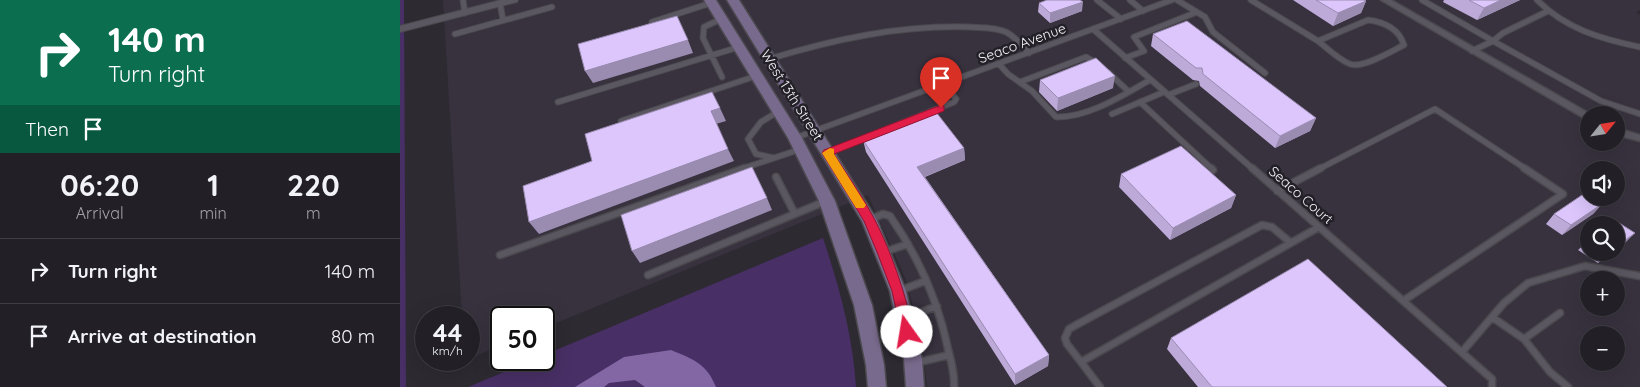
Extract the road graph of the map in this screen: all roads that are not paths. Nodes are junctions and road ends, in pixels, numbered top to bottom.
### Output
1 (463, 0) edge
2 (513, 0) edge
3 (732, 0) edge
4 (1097, 0) edge
5 (1130, 0) edge
6 (1172, 0) edge
7 (1177, 0) edge
8 (1251, 0) edge
9 (1385, 0) edge
10 (1422, 0) edge
11 (1536, 0) edge
12 (711, 1) edge
13 (500, 3) junction
14 (552, 7) dead end
15 (1143, 11) junction
16 (1548, 11) junction
17 (465, 12) junction
18 (1198, 12) junction
19 (722, 19) junction
20 (1120, 19) junction
21 (503, 20) junction
22 (652, 22) edge
23 (400, 29) edge
24 (1093, 29) junction
25 (455, 34) dead end
26 (1494, 40) junction
27 (1318, 41) junction
28 (739, 47) junction
29 (1640, 47) edge
30 (1472, 51) junction
31 (1029, 53) junction
32 (711, 55) junction
33 (1125, 58) junction
34 (769, 59) junction
35 (999, 64) junction
36 (1100, 65) edge
37 (1107, 72) edge
38 (1265, 73) dead end
39 (756, 76) junction
40 (722, 77) dead end
41 (1150, 80) junction
42 (1020, 82) junction
43 (944, 84) junction
44 (1196, 84) dead end
45 (1128, 91) junction
46 (1166, 94) junction
47 (558, 102) dead end
48 (1140, 102) junction
49 (779, 111) junction
50 (1580, 113) edge
51 (1112, 114) dead end
52 (1640, 114) edge
53 (620, 122) edge
54 (815, 131) junction
55 (1625, 134) edge
56 (1639, 137) edge
57 (798, 144) junction
58 (828, 153) junction
59 (776, 158) junction
60 (1213, 170) dead end
61 (776, 177) dead end
62 (1277, 191) junction
63 (827, 201) junction
64 (794, 214) junction
65 (869, 220) junction
66 (1319, 227) junction
67 (1291, 243) junction
68 (908, 244) junction
69 (884, 252) junction
70 (500, 255) dead end
71 (648, 275) dead end
72 (1640, 276) edge
73 (925, 281) junction
74 (898, 291) junction
75 (1403, 301) junction
76 (937, 306) junction
77 (1560, 313) dead end
78 (1492, 317) junction
79 (904, 318) junction
80 (1524, 340) junction
81 (1462, 352) junction
82 (949, 355) junction
83 (1081, 362) junction
84 (914, 363) junction
85 (1492, 383) edge
86 (877, 387) edge
87 (915, 387) edge
88 (954, 387) edge
89 (1100, 387) edge
90 (1568, 387) edge

1 - 17 lane
2 - 13 street
3 - 34 main road, West 13th Street
4 - 20 lane
5 - 15 lane
6 - 15 lane, Seaco Avenue
7 - 18 lane
8 - 27 lane
9 - 30 street
10 - 26 lane
11 - 16 lane
12 - 19 main road, West 13th Street
12 - 22 lane
13 - 17 street
13 - 21 lane
14 - 21 lane
15 - 20 lane, Seaco Avenue
16 - 26 lane
16 - 29 lane
17 - 23 street
18 - 33 lane
18 - 38 lane
19 - 28 main road, West 13th Street
19 - 32 lane
20 - 24 lane, Seaco Avenue
21 - 25 lane
24 - 31 lane, Seaco Avenue
24 - 33 lane, Seaco Court
26 - 30 lane
26 - 52 lane
27 - 27 lane
28 - 32 lane
28 - 39 main road, West 13th Street
30 - 50 street
31 - 34 lane
31 - 35 lane, Seaco Avenue
32 - 40 lane
32 - 47 lane
33 - 41 lane, Seaco Court
34 - 54 main road, West 13th Street
35 - 42 lane
35 - 43 lane, Seaco Avenue
36 - 42 lane
37 - 45 lane
39 - 49 main road, West 13th Street
39 - 53 lane
41 - 45 lane
41 - 46 lane, Seaco Court
42 - 45 lane
43 - 54 lane, Seaco Avenue
43 - 58 lane
44 - 46 lane
46 - 48 lane
46 - 62 lane, Seaco Court
48 - 51 lane
48 - 60 lane
49 - 57 main road, West 13th Street
49 - 59 lane
54 - 57 lane, Seaco Avenue
54 - 58 main road, West 13th Street
55 - 56 street
57 - 59 lane
57 - 63 main road, West 13th Street
58 - 65 main road, West 13th Street
59 - 70 lane
61 - 64 lane
62 - 66 lane, Seaco Court
62 - 75 lane
63 - 64 lane
63 - 86 main road, West 13th Street
64 - 71 lane
65 - 68 lane
65 - 69 main road, West 13th Street
66 - 67 lane
66 - 75 lane, Seaco Court
67 - 83 lane
67 - 83 lane
68 - 69 lane
68 - 73 lane
69 - 74 main road, West 13th Street
72 - 78 lane
73 - 74 lane
73 - 76 lane
74 - 79 main road, West 13th Street
75 - 81 lane, Seaco Court
76 - 79 lane
76 - 82 lane
77 - 80 lane
78 - 80 lane
78 - 81 lane
79 - 84 main road, West 13th Street
80 - 90 lane
81 - 85 lane, Seaco Court
82 - 84 lane
82 - 88 lane
83 - 89 lane
84 - 87 main road, West 13th Street

